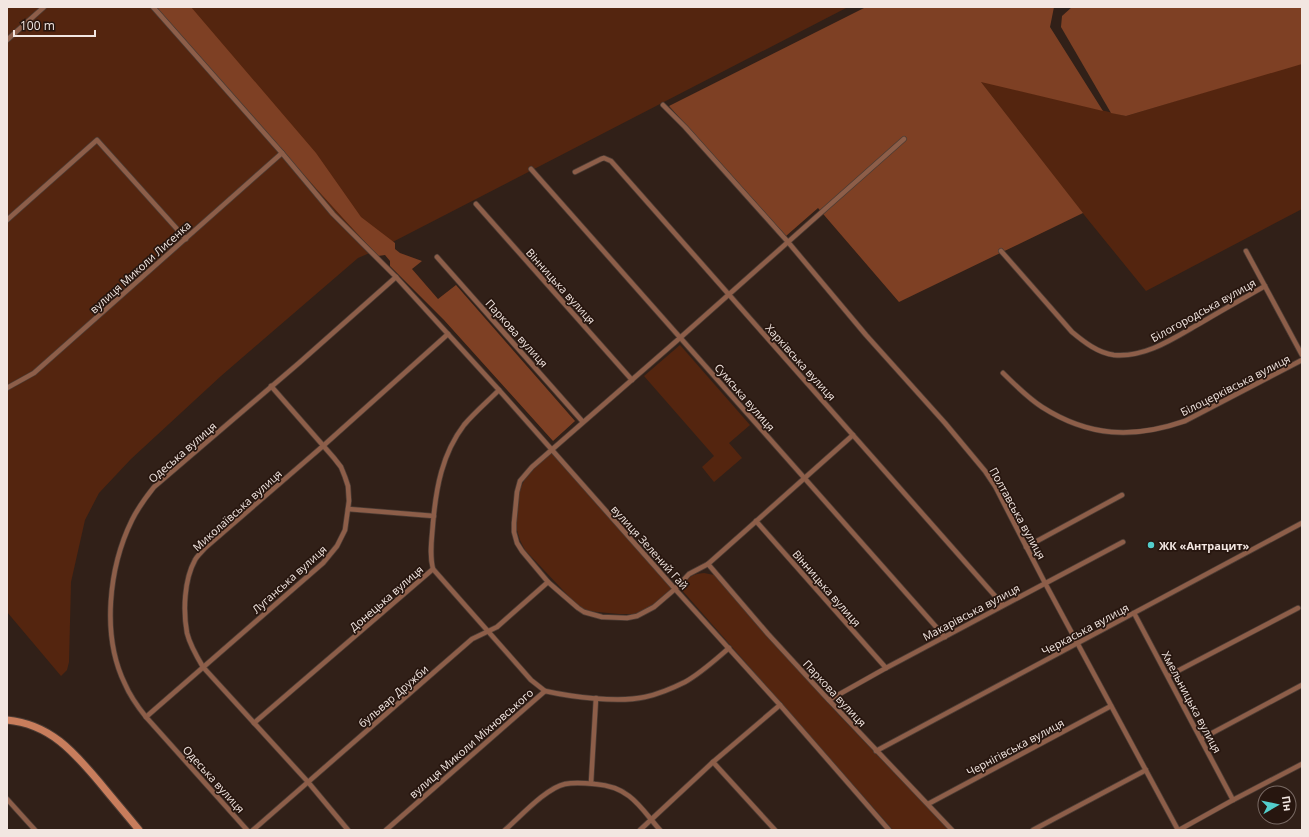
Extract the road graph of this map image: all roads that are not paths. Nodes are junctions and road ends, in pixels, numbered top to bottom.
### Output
1 (44, 7) edge
2 (153, 7) edge
3 (7, 40) edge
4 (663, 105) dead end
5 (904, 139) dead end
6 (282, 153) junction
7 (531, 169) dead end
8 (574, 172) dead end
9 (476, 204) dead end
10 (7, 220) edge
11 (186, 239) junction
12 (788, 242) junction
13 (1001, 251) dead end
14 (1246, 251) dead end
15 (437, 257) dead end
16 (396, 277) junction
17 (1265, 286) junction
18 (728, 295) junction
19 (448, 334) junction
20 (681, 337) junction
21 (1302, 355) edge
22 (1302, 360) edge
23 (1003, 373) dead end
24 (632, 380) junction
25 (271, 386) junction
26 (7, 388) edge
27 (499, 390) junction
28 (583, 422) junction
29 (853, 435) junction
30 (323, 446) junction
31 (551, 450) junction
32 (804, 478) junction
33 (1122, 495) dead end
34 (348, 509) junction
35 (434, 516) junction
36 (756, 521) junction
37 (1302, 523) edge
38 (1123, 542) dead end
39 (1026, 547) junction
40 (708, 564) junction
41 (432, 569) junction
42 (548, 582) junction
43 (1045, 583) junction
44 (675, 589) junction
45 (1003, 605) junction
46 (1298, 608) dead end
47 (1134, 613) junction
48 (488, 631) junction
49 (945, 637) junction
50 (1078, 643) junction
51 (728, 648) junction
52 (203, 667) junction
53 (886, 668) junction
54 (1168, 676) junction
55 (1302, 686) edge
56 (545, 691) junction
57 (596, 698) junction
58 (829, 700) junction
59 (780, 705) junction
60 (1111, 706) junction
61 (146, 717) junction
62 (7, 720) edge
63 (254, 723) junction
64 (1202, 739) junction
65 (876, 750) junction
66 (713, 762) junction
67 (1302, 764) edge
68 (1146, 770) junction
69 (308, 782) junction
70 (591, 783) junction
71 (7, 799) edge
72 (1233, 800) junction
73 (928, 804) junction
74 (651, 820) junction
75 (35, 830) edge
76 (139, 830) edge
77 (247, 830) edge
78 (253, 830) edge
79 (348, 830) edge
80 (386, 830) edge
81 (505, 830) edge
82 (640, 830) edge
83 (660, 830) edge
84 (775, 830) edge
85 (888, 830) edge
86 (952, 830) edge
87 (1033, 830) edge
88 (1179, 830) edge

1 - 3 street
2 - 6 street, вулиця Зелений Гай
4 - 12 street, Полтавська вулиця
5 - 12 street
6 - 11 street, вулиця Миколи Лисенка
6 - 16 street, вулиця Зелений Гай
7 - 20 street, Сумська вулиця
8 - 18 street, Харківська вулиця
9 - 24 street, Вінницька вулиця
10 - 11 street
11 - 26 street, вулиця Миколи Лисенка
12 - 18 street
12 - 39 street, Полтавська вулиця
13 - 17 street, Білогородська вулиця
14 - 17 street
15 - 28 street, Паркова вулиця
16 - 19 street, вулиця Зелений Гай
16 - 25 street, Одеська вулиця
17 - 21 street
18 - 20 street
18 - 29 street, Харківська вулиця
19 - 27 street, вулиця Зелений Гай
19 - 30 street, Миколаївська вулиця
20 - 24 street
20 - 32 street, Сумська вулиця
22 - 23 street, Білоцерківська вулиця
24 - 28 street
25 - 30 street, Луганська вулиця
25 - 61 street, Одеська вулиця
27 - 31 street, вулиця Зелений Гай
27 - 35 street, Донецька вулиця
28 - 31 street
29 - 32 street
29 - 45 street, Харківська вулиця
30 - 34 street, Луганська вулиця
30 - 52 street, Миколаївська вулиця
31 - 42 street
31 - 44 street, вулиця Зелений Гай
32 - 36 street
32 - 49 street, Сумська вулиця
33 - 39 street
34 - 35 street
34 - 52 street, Луганська вулиця
35 - 41 street, Донецька вулиця
36 - 40 street
36 - 53 street, Вінницька вулиця
37 - 47 street, Черкаська вулиця
38 - 43 street, Макарівська вулиця
39 - 43 street, Полтавська вулиця
40 - 44 street
40 - 58 street, Паркова вулиця
41 - 48 street
41 - 63 street, Донецька вулиця
42 - 44 street
42 - 48 street, бульвар Дружби
43 - 45 street, Макарівська вулиця
43 - 50 street, Полтавська вулиця
44 - 51 street, вулиця Зелений Гай
45 - 49 street, Макарівська вулиця
46 - 54 street
47 - 50 street, Черкаська вулиця
47 - 54 street, Хмельницька вулиця
48 - 56 street
48 - 69 street, бульвар Дружби
49 - 53 street, Макарівська вулиця
50 - 60 street, Полтавська вулиця
50 - 65 street, Черкаська вулиця
51 - 57 street, вулиця Миколи Міхновського
51 - 59 street, вулиця Зелений Гай
52 - 61 street, Луганська вулиця
52 - 63 street, Миколаївська вулиця
53 - 58 street, Макарівська вулиця
54 - 64 street, Хмельницька вулиця
55 - 64 street
56 - 57 street, вулиця Миколи Міхновського
56 - 80 street, вулиця Миколи Міхновського
57 - 70 street
58 - 65 street, Паркова вулиця
59 - 66 street
59 - 85 street, вулиця Зелений Гай
60 - 68 street, Полтавська вулиця
60 - 73 street, Чернігівська вулиця
61 - 77 street, Одеська вулиця
62 - 76 street
63 - 69 street, Миколаївська вулиця
64 - 72 street, Хмельницька вулиця
65 - 73 street, Паркова вулиця
66 - 74 street
66 - 84 street
67 - 72 street
68 - 87 street
68 - 88 street, Полтавська вулиця
69 - 78 street, бульвар Дружби
69 - 79 street, Миколаївська вулиця
70 - 74 street
70 - 81 street
71 - 75 street
72 - 88 street
73 - 86 street, Паркова вулиця
74 - 82 street
74 - 83 street

